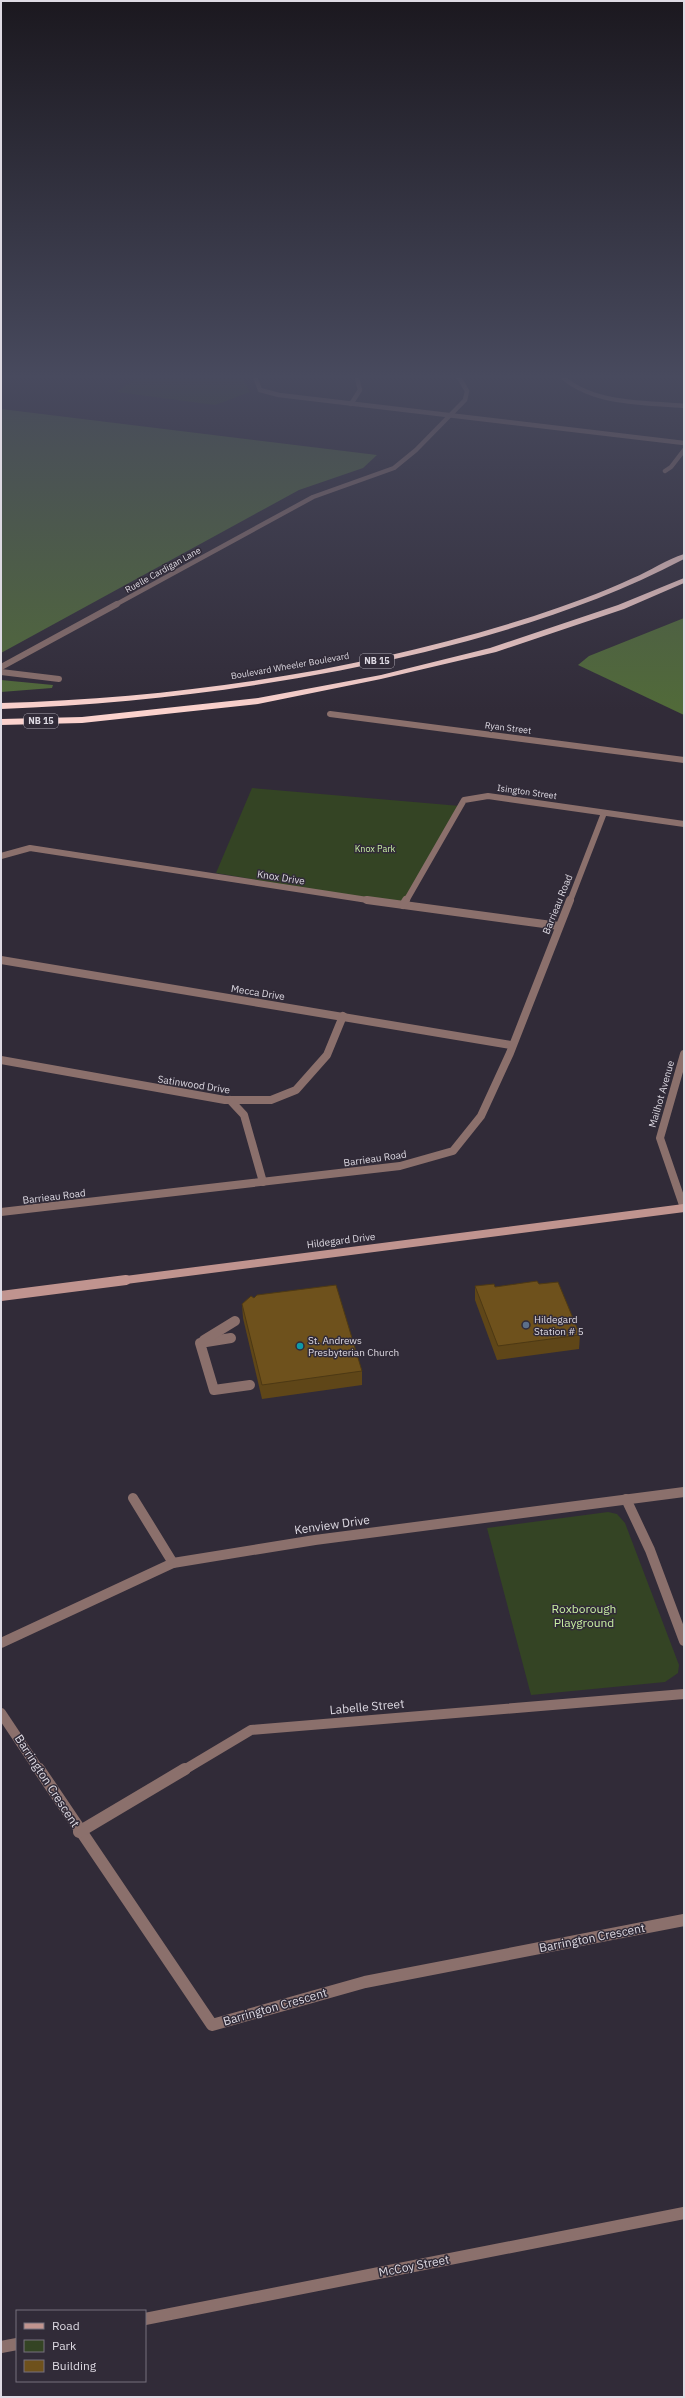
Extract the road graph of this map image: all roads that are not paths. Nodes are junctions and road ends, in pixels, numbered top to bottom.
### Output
1 (344, 486) edge
2 (684, 556) edge
3 (684, 580) edge
4 (1, 667) edge
5 (1, 672) edge
6 (59, 679) dead end
7 (1, 704) edge
8 (330, 714) dead end
9 (82, 720) junction
10 (1, 722) edge
11 (1, 726) edge
12 (684, 760) edge
13 (604, 813) junction
14 (684, 824) edge
15 (1, 856) edge
16 (403, 905) junction
17 (559, 926) junction
18 (1, 960) edge
19 (343, 1016) junction
20 (511, 1045) junction
21 (684, 1054) edge
22 (1, 1060) edge
23 (683, 1063) edge
24 (230, 1100) junction
25 (263, 1182) junction
26 (684, 1208) edge
27 (1, 1212) edge
28 (1, 1296) edge
29 (235, 1321) dead end
30 (231, 1338) dead end
31 (200, 1343) junction
32 (250, 1386) dead end
33 (684, 1492) edge
34 (133, 1498) dead end
35 (626, 1499) junction
36 (172, 1563) junction
37 (684, 1641) edge
38 (1, 1643) edge
39 (684, 1694) edge
40 (1, 1713) edge
41 (79, 1832) junction
42 (684, 1920) edge
43 (684, 2213) edge
44 (146, 2319) edge
45 (16, 2344) edge
46 (1, 2347) edge

1 - 4 street, Ruelle Cardigan Lane
2 - 7 highway, Boulevard Wheeler Boulevard / NB 15
3 - 9 highway, NB 15
5 - 6 street
8 - 12 street, Ryan Street
9 - 10 highway, NB 15
9 - 11 highway
13 - 14 street, Isington Street
13 - 16 street, Isington Street
13 - 17 street, Barrieau Road
15 - 16 street, Knox Drive
16 - 17 street, Knox Drive
17 - 20 street, Barrieau Road
18 - 19 street, Mecca Drive
19 - 20 street, Mecca Drive
19 - 24 street, Satinwood Drive
20 - 25 street, Barrieau Road
21 - 23 street, Mailhot Avenue
22 - 24 street, Satinwood Drive
23 - 26 street, Mailhot Avenue
24 - 25 street
25 - 27 street, Barrieau Road
26 - 28 street, Hildegard Drive
29 - 31 street
30 - 31 street
31 - 32 street
33 - 35 street, Kenview Drive
34 - 36 street
35 - 36 street, Kenview Drive
35 - 37 street
36 - 38 street, Kenview Drive
39 - 41 street, Labelle Street
40 - 41 street, Barrington Crescent
41 - 42 street, Barrington Crescent
43 - 44 street, McCoy Street
45 - 46 street

